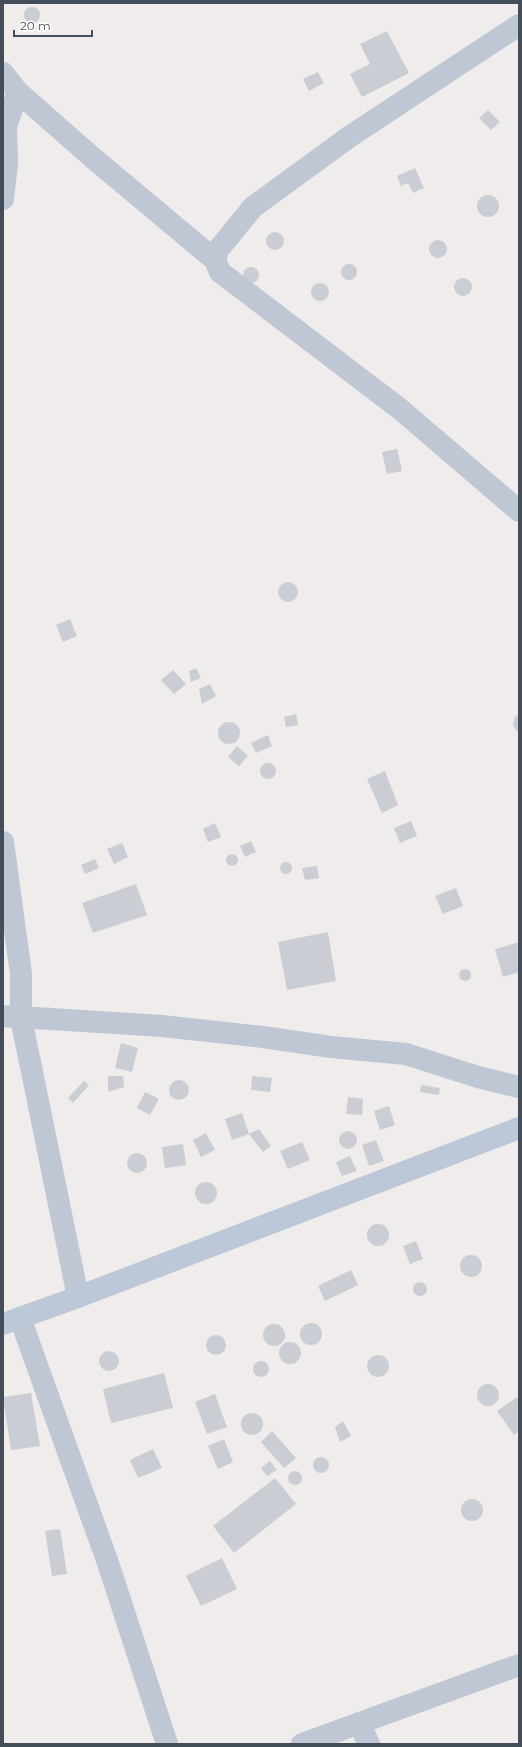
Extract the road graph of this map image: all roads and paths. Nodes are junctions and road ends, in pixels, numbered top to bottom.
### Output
1 (519, 25) edge
2 (3, 73) edge
3 (18, 92) junction
4 (3, 199) edge
5 (215, 260) junction
6 (519, 511) edge
7 (3, 842) edge
8 (12, 1017) edge
9 (519, 1087) edge
10 (519, 1128) edge
11 (78, 1297) junction
12 (12, 1321) edge
13 (519, 1665) edge
14 (358, 1723) junction
15 (167, 1744) edge
16 (302, 1744) edge
17 (369, 1744) edge

1 - 5 street
2 - 3 street
3 - 4 street
3 - 5 street
5 - 6 street
7 - 8 street
8 - 9 street
8 - 11 street
10 - 11 main road
11 - 12 main road
12 - 15 street
13 - 14 street
14 - 16 street
14 - 17 street

